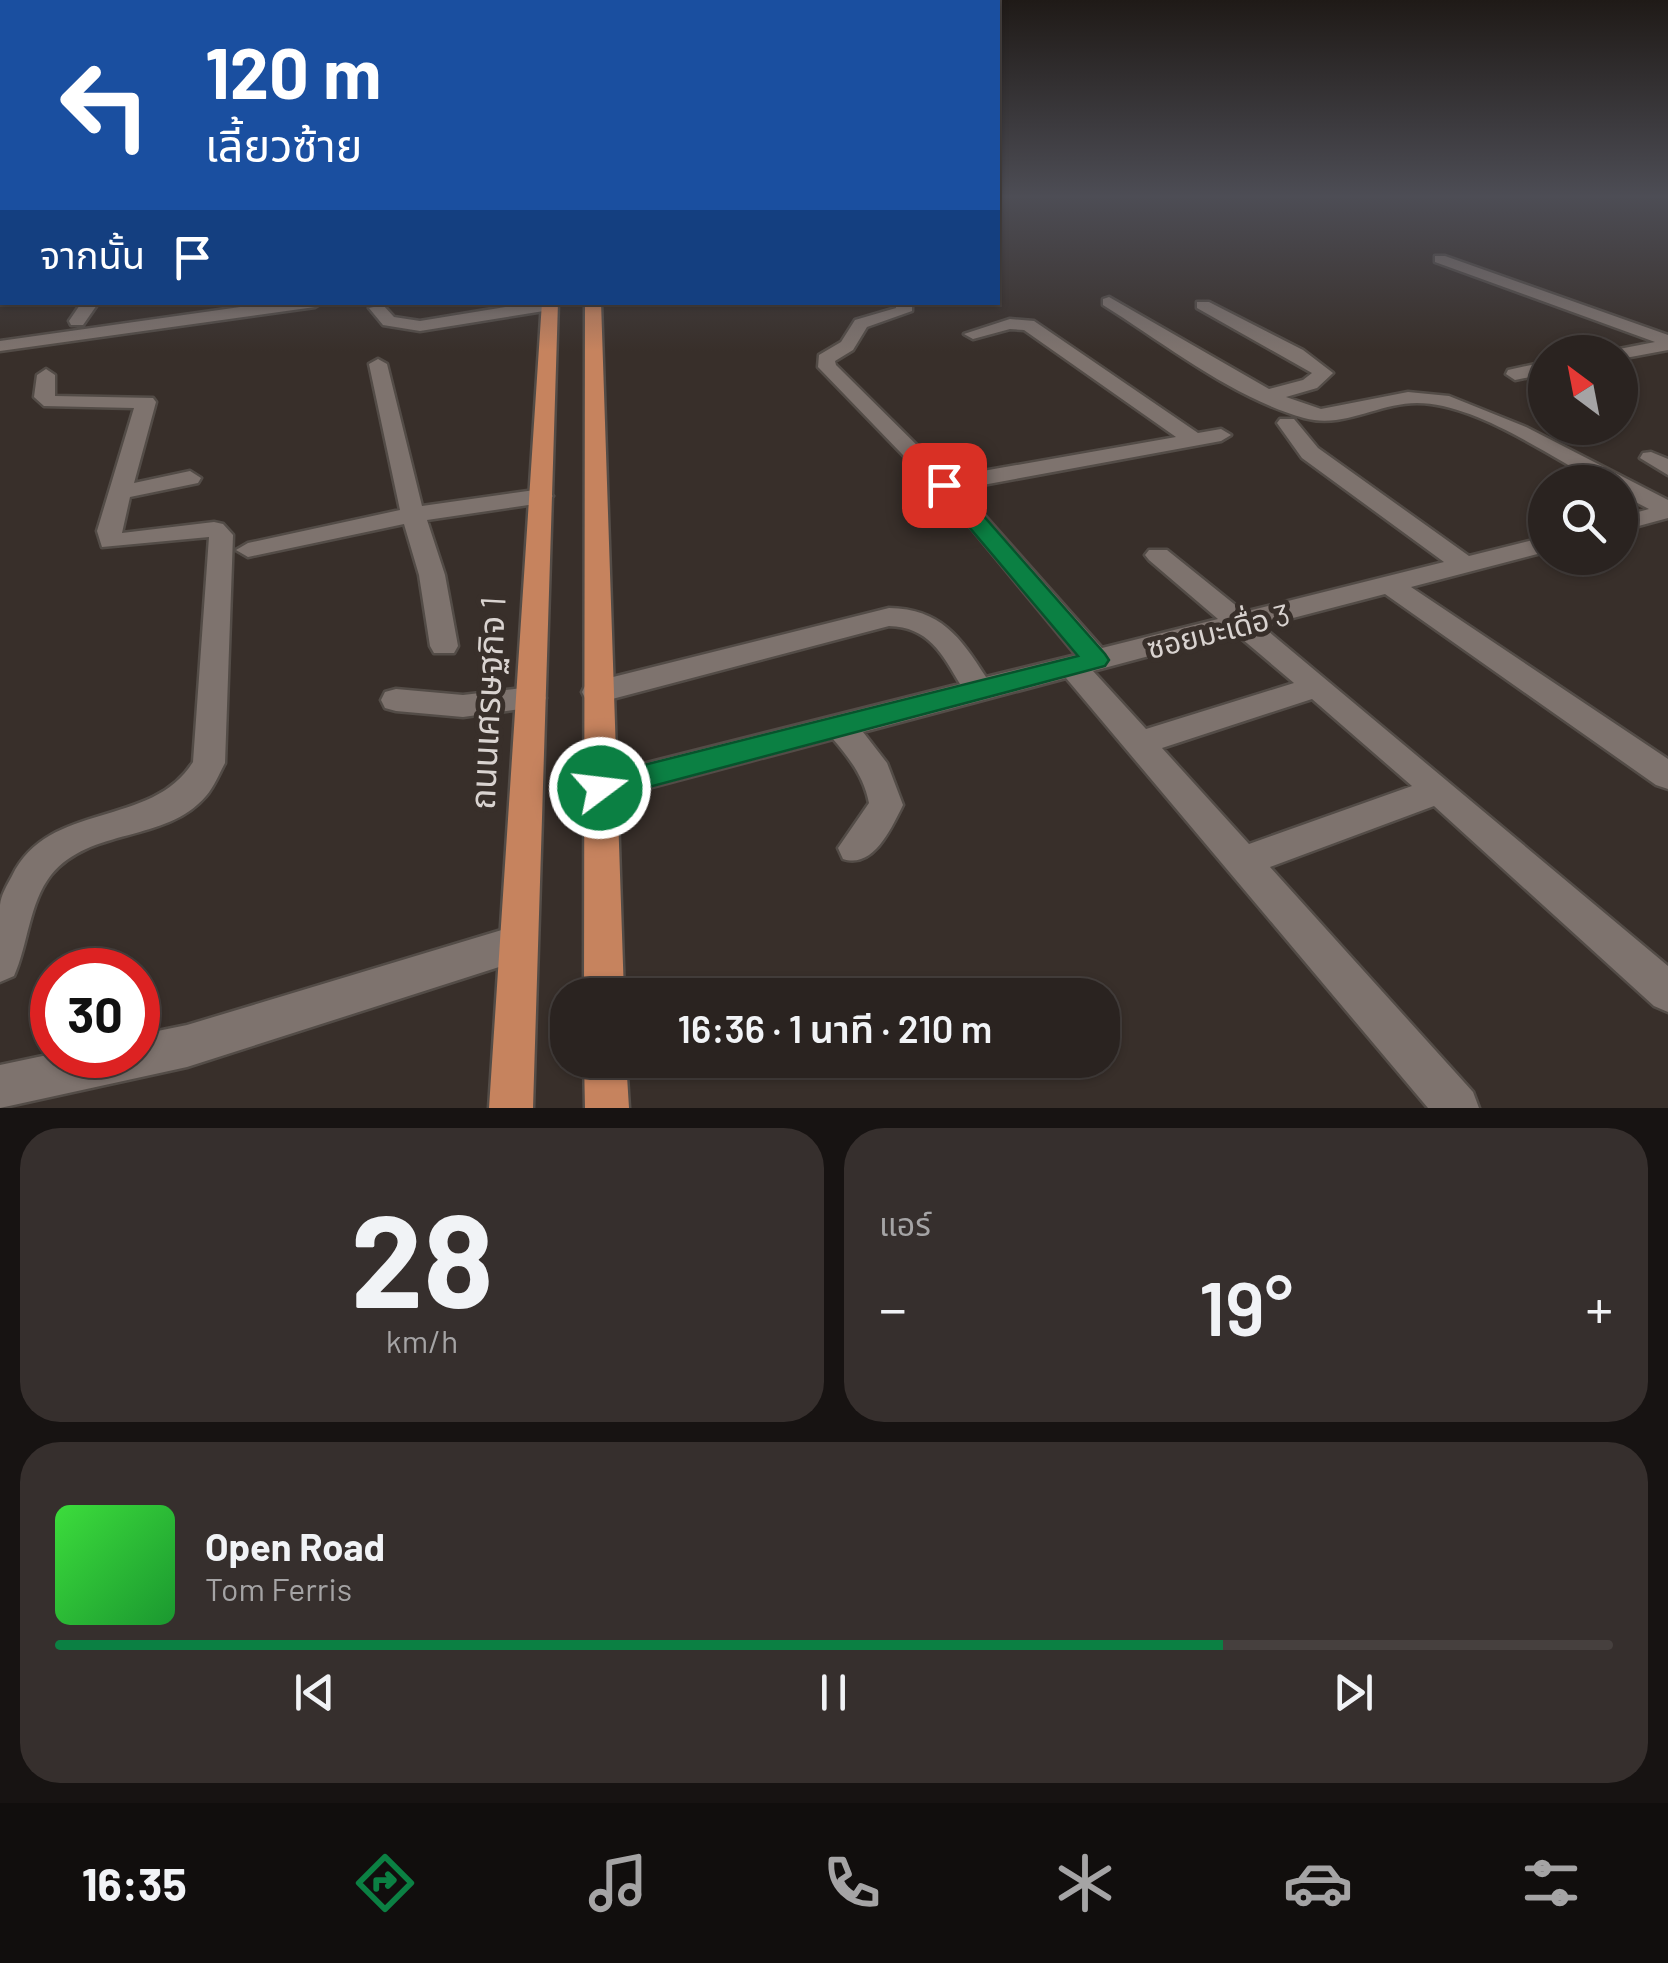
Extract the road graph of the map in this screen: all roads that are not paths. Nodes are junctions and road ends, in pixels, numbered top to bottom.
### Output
1 (1440, 259) dead end
2 (1109, 302) dead end
3 (89, 305) edge
4 (294, 305) edge
5 (544, 305) edge
6 (550, 305) edge
7 (593, 305) edge
8 (904, 305) edge
9 (1204, 305) dead end
10 (376, 308) dead end
11 (77, 322) dead end
12 (974, 334) dead end
13 (1668, 343) edge
14 (0, 346) edge
15 (1638, 350) edge
16 (378, 364) dead end
17 (1528, 371) edge
18 (1515, 374) dead end
19 (46, 375) dead end
20 (1271, 395) junction
21 (1287, 423) dead end
22 (1221, 434) dead end
23 (1194, 440) junction
24 (1581, 465) edge
25 (190, 478) dead end
26 (944, 485) junction
27 (122, 492) junction
28 (542, 496) junction
29 (1638, 497) edge
30 (1665, 514) edge
31 (412, 515) junction
32 (1638, 520) edge
33 (1528, 549) edge
34 (248, 550) dead end
35 (1158, 555) dead end
36 (1465, 566) junction
37 (1390, 585) junction
38 (1243, 624) junction
39 (444, 646) dead end
40 (1084, 663) junction
41 (1317, 687) junction
42 (980, 690) junction
43 (597, 692) junction
44 (531, 698) junction
45 (396, 700) dead end
46 (840, 726) junction
47 (1140, 743) junction
48 (1668, 776) edge
49 (600, 788) junction
50 (1439, 790) junction
51 (856, 848) dead end
52 (1243, 862) junction
53 (518, 943) junction
54 (0, 963) edge
55 (604, 978) edge
56 (1668, 992) edge
57 (606, 1078) edge
58 (0, 1087) edge
59 (510, 1108) edge
60 (607, 1108) edge
61 (1457, 1108) edge

1 - 13 street
2 - 20 street
3 - 11 street
4 - 14 street
5 - 10 street
6 - 28 main road, ถนนเศรษฐกิจ 1
7 - 43 main road
8 - 26 street
9 - 20 street
12 - 23 street
13 - 15 street
16 - 31 street
17 - 18 street
19 - 27 street
20 - 24 street
21 - 36 street
22 - 23 street
23 - 26 street
25 - 27 street
26 - 40 street
27 - 54 street
28 - 31 street
28 - 44 main road, ถนนเศรษฐกิจ 1
29 - 30 street
30 - 32 street
31 - 34 street
31 - 39 street
33 - 36 street, ซอยมะเดื่อ 3
35 - 38 street
36 - 37 street, ซอยมะเดื่อ 3
37 - 38 street, ซอยมะเดื่อ 3
37 - 48 street
38 - 40 street, ซอยมะเดื่อ 3
38 - 41 street
40 - 42 street, ซอยมะเดื่อ 3
40 - 47 street
41 - 47 street
41 - 50 street
42 - 43 street
42 - 46 street, ซอยมะเดื่อ 3
43 - 49 main road
44 - 45 street
44 - 53 main road, ถนนเศรษฐกิจ 1
46 - 49 street, ซอยมะเดื่อ 3
46 - 51 street
47 - 52 street
49 - 55 main road
50 - 52 street
50 - 56 street
52 - 61 street
53 - 58 street
53 - 59 main road, ถนนเศรษฐกิจ 1
57 - 60 main road

